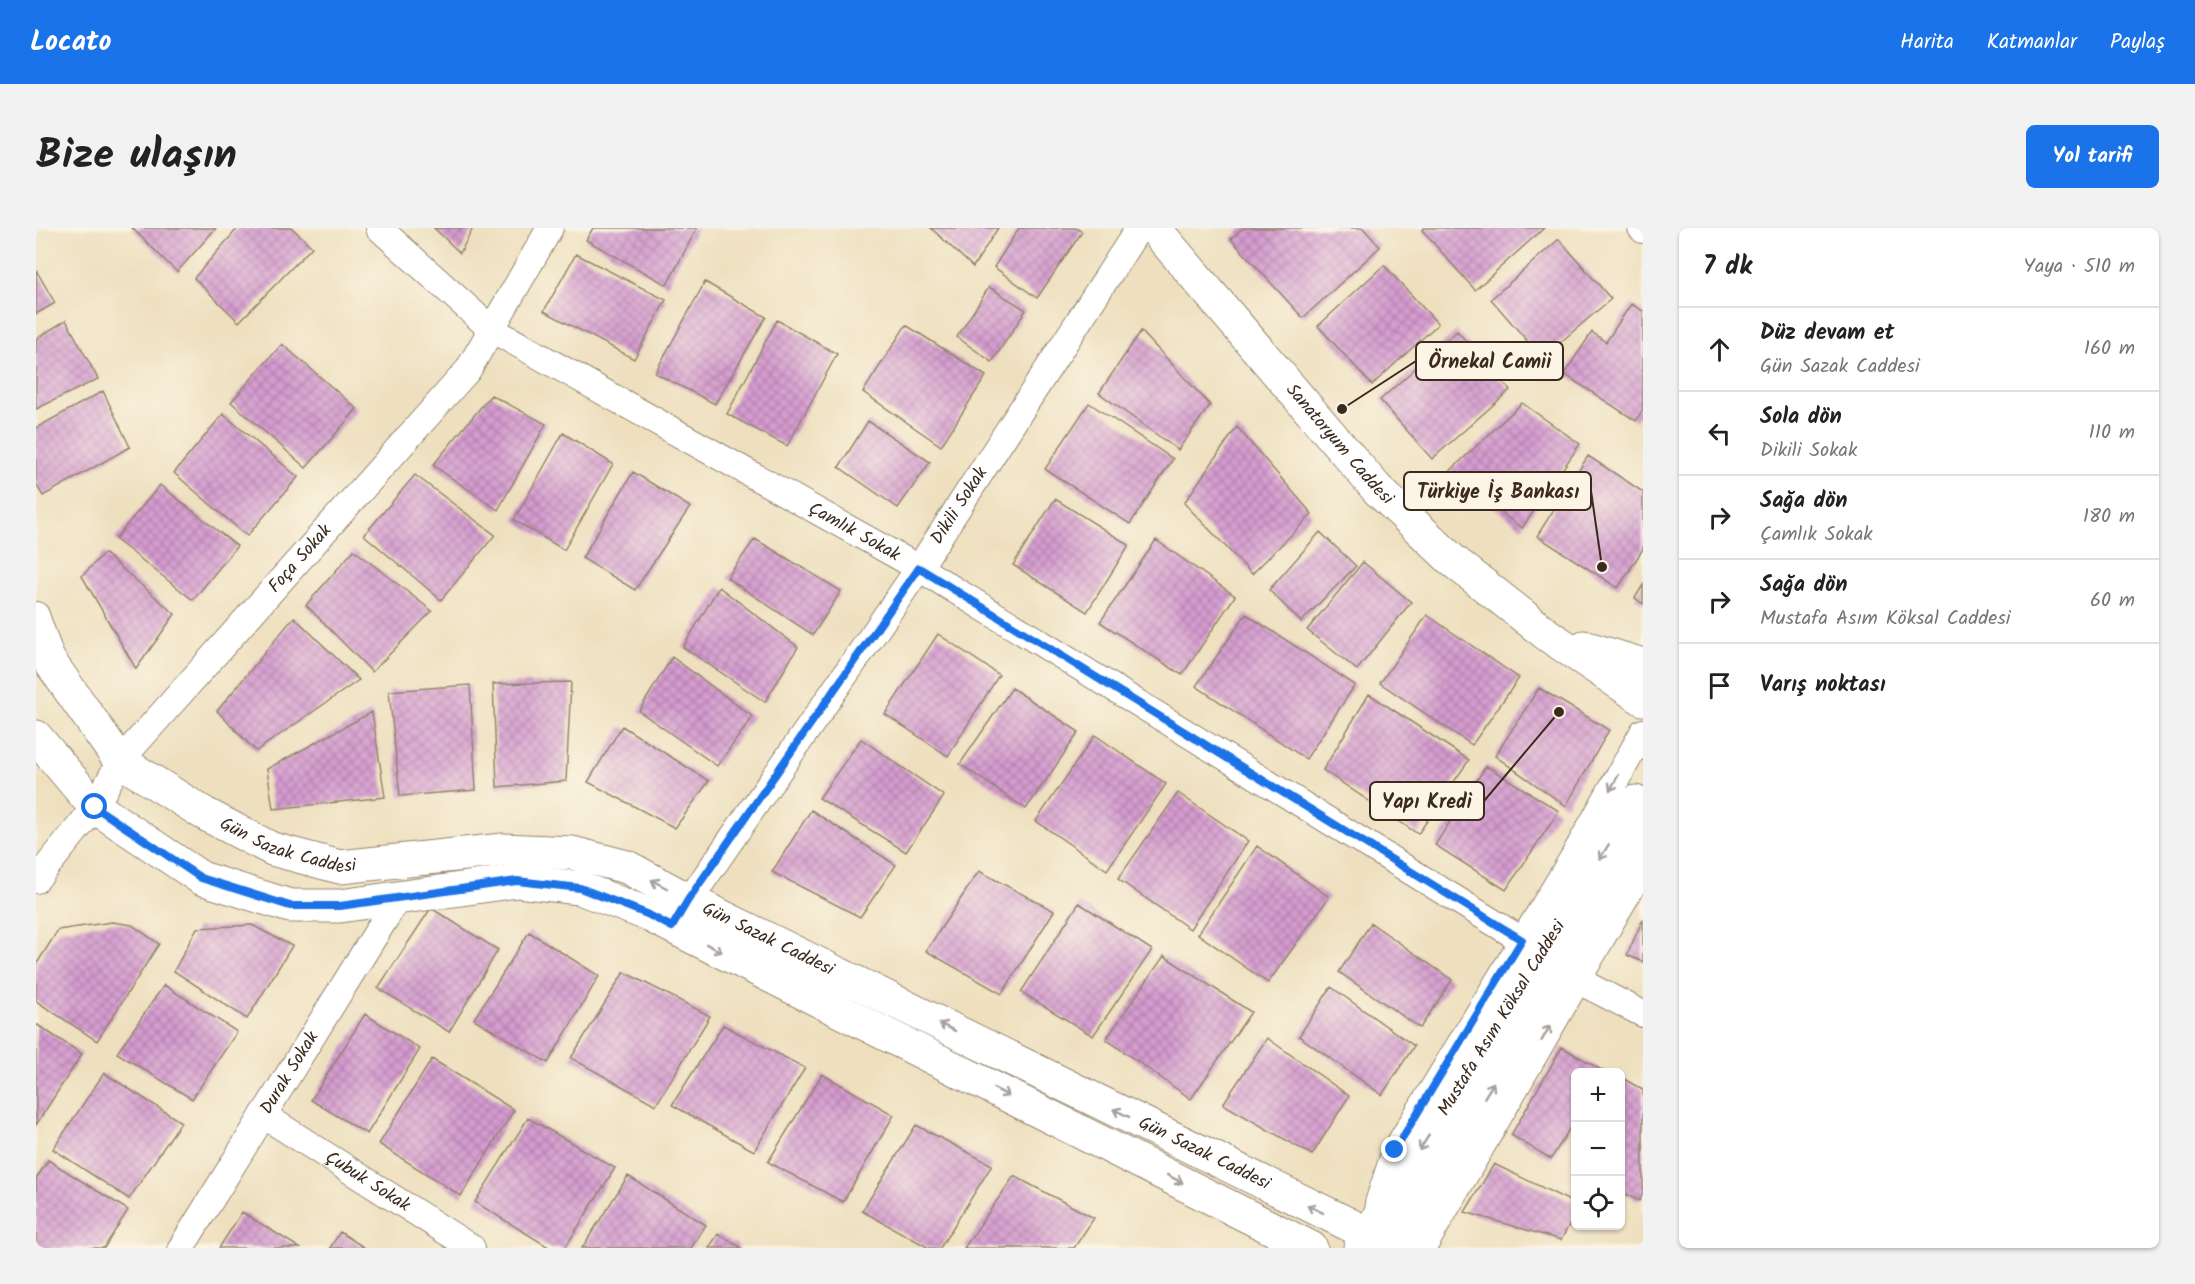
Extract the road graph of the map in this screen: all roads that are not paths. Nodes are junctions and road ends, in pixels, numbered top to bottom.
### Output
1 (379, 228) edge
2 (550, 228) edge
3 (1139, 228) edge
4 (1154, 228) edge
5 (491, 329) junction
6 (919, 568) junction
7 (36, 615) edge
8 (1549, 636) junction
9 (36, 642) edge
10 (1643, 665) edge
11 (55, 669) junction
12 (1643, 699) edge
13 (1643, 732) edge
14 (36, 737) edge
15 (120, 761) junction
16 (1635, 802) dead end
17 (95, 807) junction
18 (1643, 834) edge
19 (1643, 867) edge
20 (36, 880) edge
21 (398, 897) junction
22 (680, 913) junction
23 (1522, 940) junction
24 (1577, 980) junction
25 (1643, 1014) edge
26 (263, 1115) junction
27 (1383, 1245) edge
28 (181, 1248) edge
29 (472, 1248) edge
30 (1311, 1248) edge
31 (1423, 1248) edge

1 - 5 street, Çamlık Sokak
2 - 5 street, Foça Sokak
3 - 6 street, Dikili Sokak
4 - 8 main road, Sanatoryum Caddesi
5 - 6 street, Çamlık Sokak
5 - 15 street, Foça Sokak
6 - 22 street, Dikili Sokak
6 - 23 street, Çamlık Sokak
7 - 11 street, Gün Sazak Caddesi
8 - 10 main road, Sanatoryum Caddesi
8 - 12 main road, Sanatoryum Caddesi
9 - 11 main road, Gün Sazak Caddesi
11 - 15 main road, Gün Sazak Caddesi
13 -> 23 street, Mustafa Asım Köksal Caddesi
14 - 17 main road, Gün Sazak Caddesi
15 - 17 street, Foça Sokak
22 -> 15 main road, Gün Sazak Caddesi
16 -> 27 main road, Mustafa Asım Köksal Caddesi
17 - 20 street, Foça Sokak
17 - 21 main road, Gün Sazak Caddesi
27 -> 18 main road, Mustafa Asım Köksal Caddesi
19 - 24 street
21 - 22 main road, Gün Sazak Caddesi
21 - 26 street, Durak Sokak
27 -> 22 main road, Gün Sazak Caddesi
22 -> 30 main road, Gün Sazak Caddesi
23 - 27 street, Mustafa Asım Köksal Caddesi
24 - 25 street
31 -> 24 street
26 - 28 street, Durak Sokak
26 - 29 street, Çubuk Sokak

